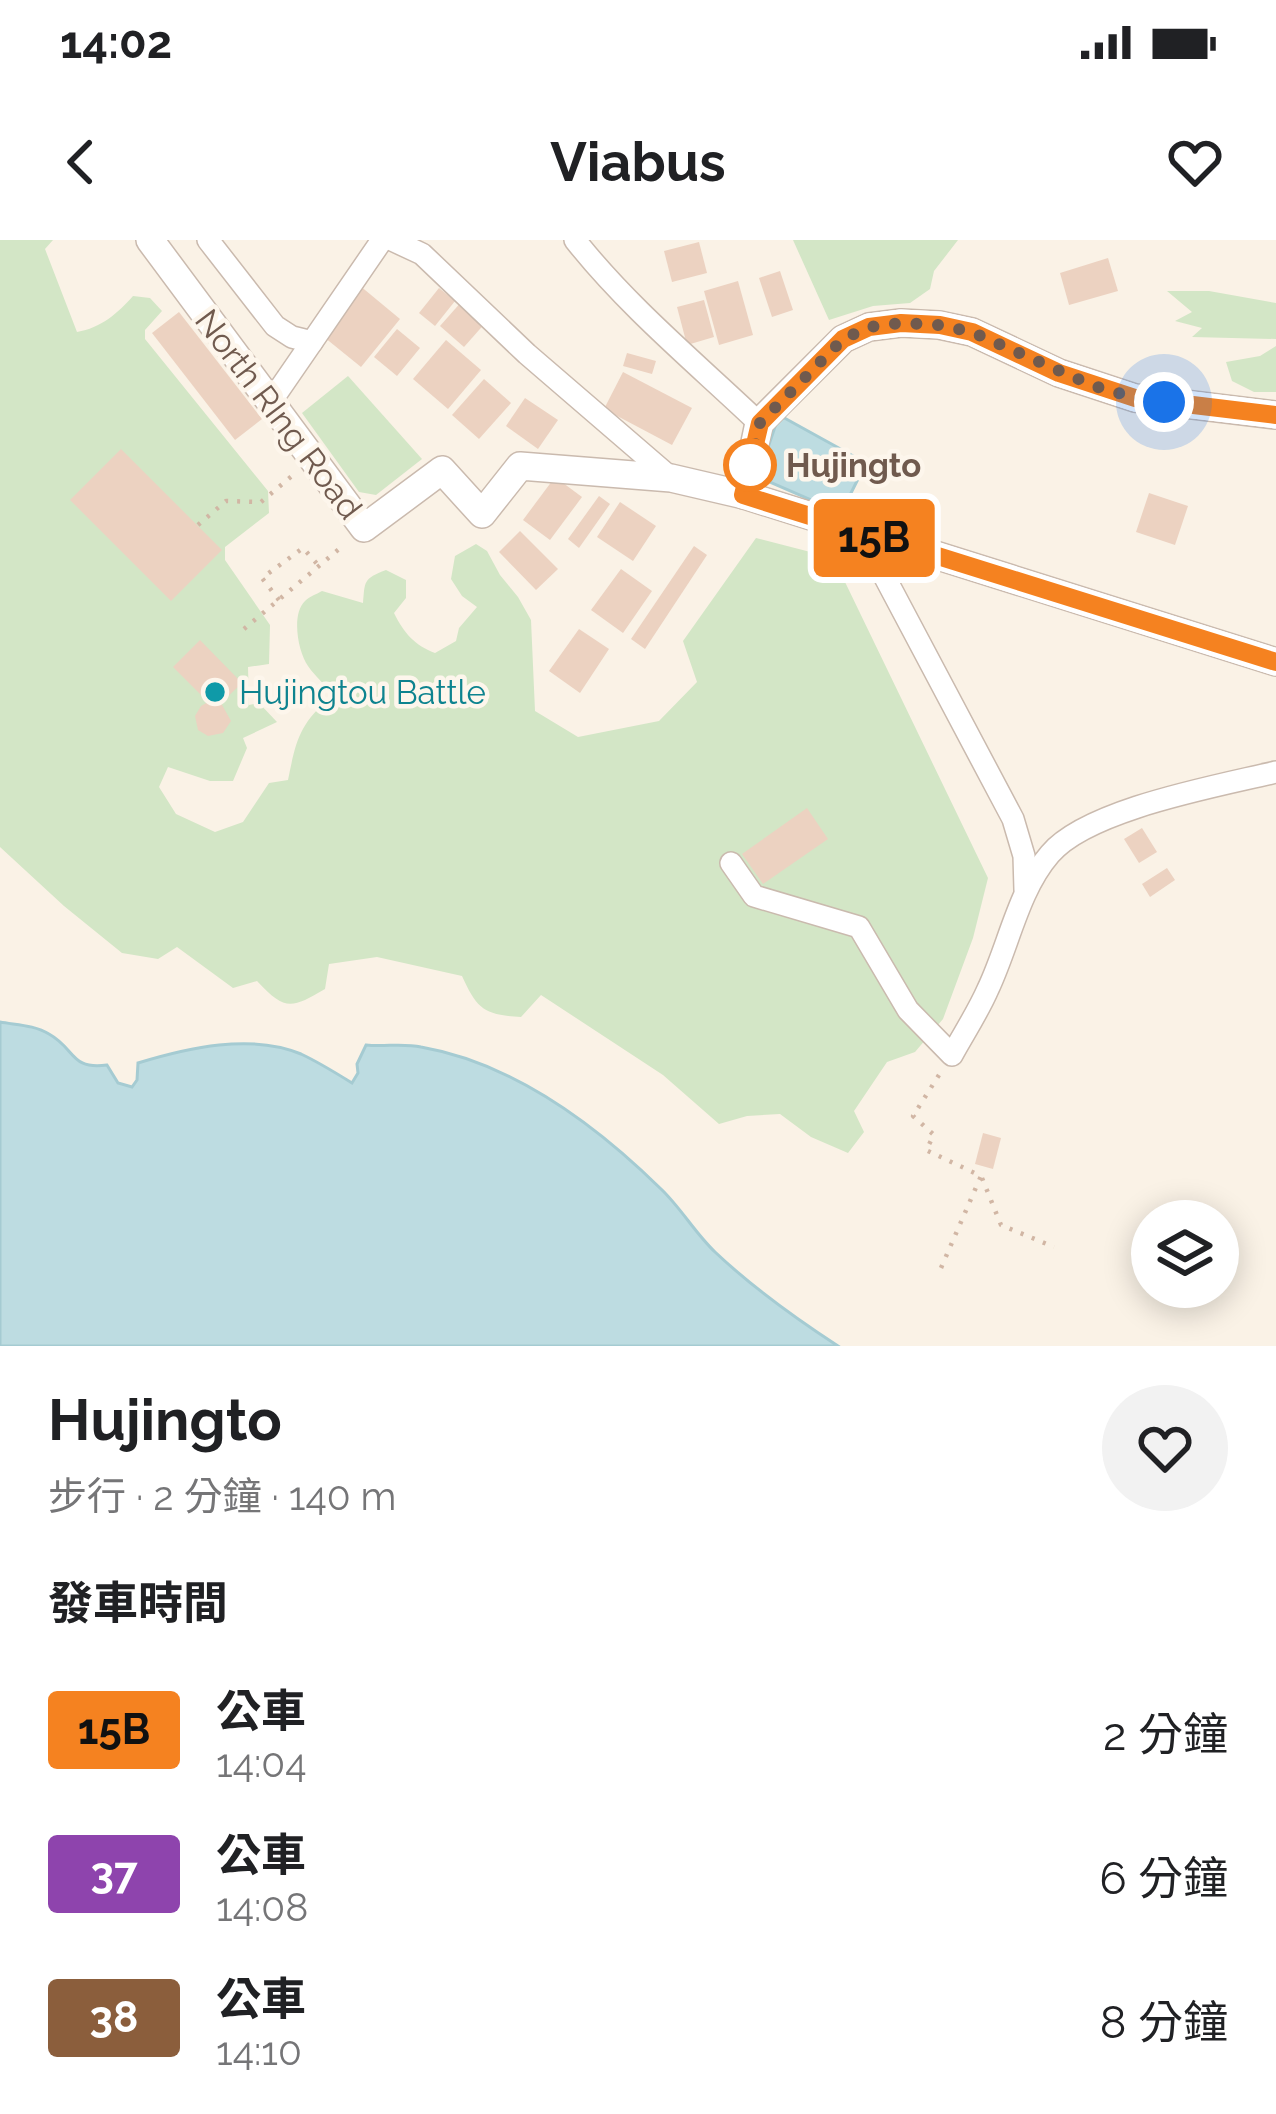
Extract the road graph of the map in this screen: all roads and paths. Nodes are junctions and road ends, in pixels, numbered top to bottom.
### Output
1 (150, 240) edge
2 (208, 240) edge
3 (382, 240) edge
4 (392, 240) edge
5 (574, 240) edge
6 (312, 341) junction
7 (270, 403) junction
8 (1276, 415) edge
9 (760, 423) junction
10 (312, 459) junction
11 (671, 478) junction
12 (743, 495) junction
13 (197, 525) dead end
14 (364, 528) junction
15 (862, 534) junction
16 (319, 566) junction
17 (279, 600) junction
18 (244, 629) dead end
19 (1276, 662) edge
20 (1276, 772) edge
21 (731, 862) dead end
22 (1025, 895) junction
23 (952, 1055) junction
24 (980, 1176) junction
25 (1054, 1247) dead end
26 (940, 1268) dead end

1 - 7 street, North RIng Road
2 - 6 street
3 - 6 street
4 - 11 street
5 - 9 street
6 - 7 street
7 - 10 street, North RIng Road
8 - 9 street
9 - 12 street
10 - 13 path
10 - 14 street, North RIng Road
11 - 12 street
11 - 14 street, North RIng Road
12 - 15 street
14 - 16 path
15 - 19 street
15 - 22 street
16 - 17 path
16 - 17 path
17 - 18 path
20 - 22 street
21 - 23 street
22 - 23 street
23 - 24 path
24 - 25 path
24 - 26 path

